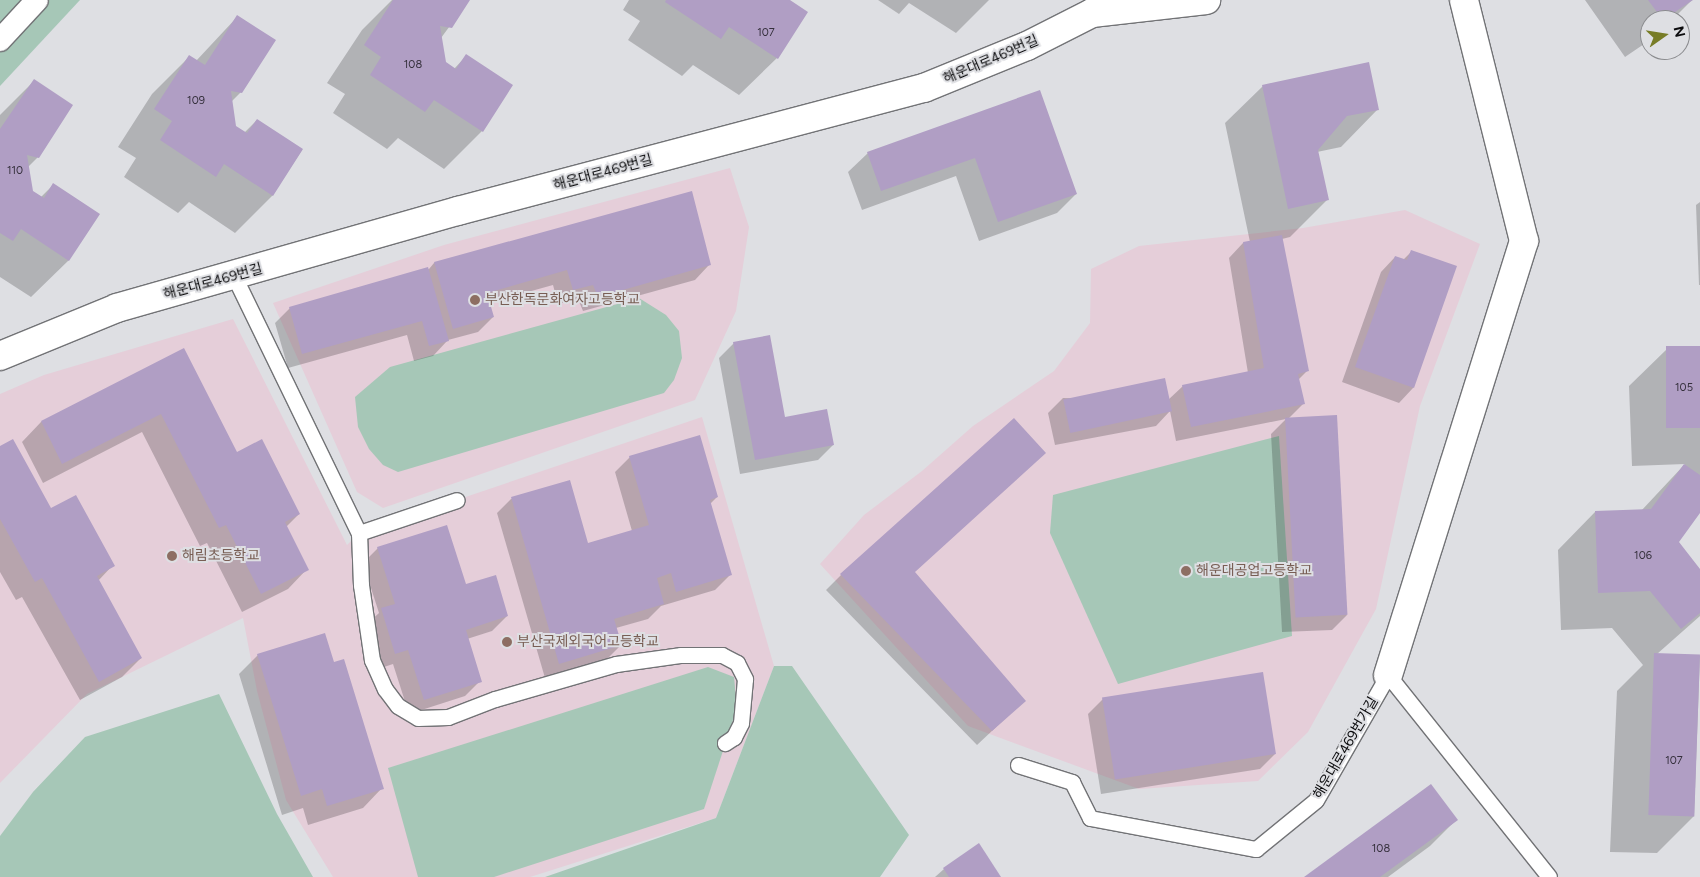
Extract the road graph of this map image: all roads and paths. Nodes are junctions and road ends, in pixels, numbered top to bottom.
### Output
1 (37, 0) edge
2 (1206, 0) edge
3 (1464, 0) edge
4 (0, 40) edge
5 (234, 276) junction
6 (0, 356) edge
7 (457, 500) dead end
8 (358, 533) junction
9 (1388, 675) junction
10 (725, 743) dead end
11 (1018, 764) dead end
12 (1550, 877) edge

1 - 4 street
2 - 5 street, 해운대로469번길
3 - 9 street
5 - 6 street, 해운대로469번길
5 - 8 lane
7 - 8 lane
8 - 10 lane
9 - 11 lane, 해운대로469번가길
9 - 12 lane

